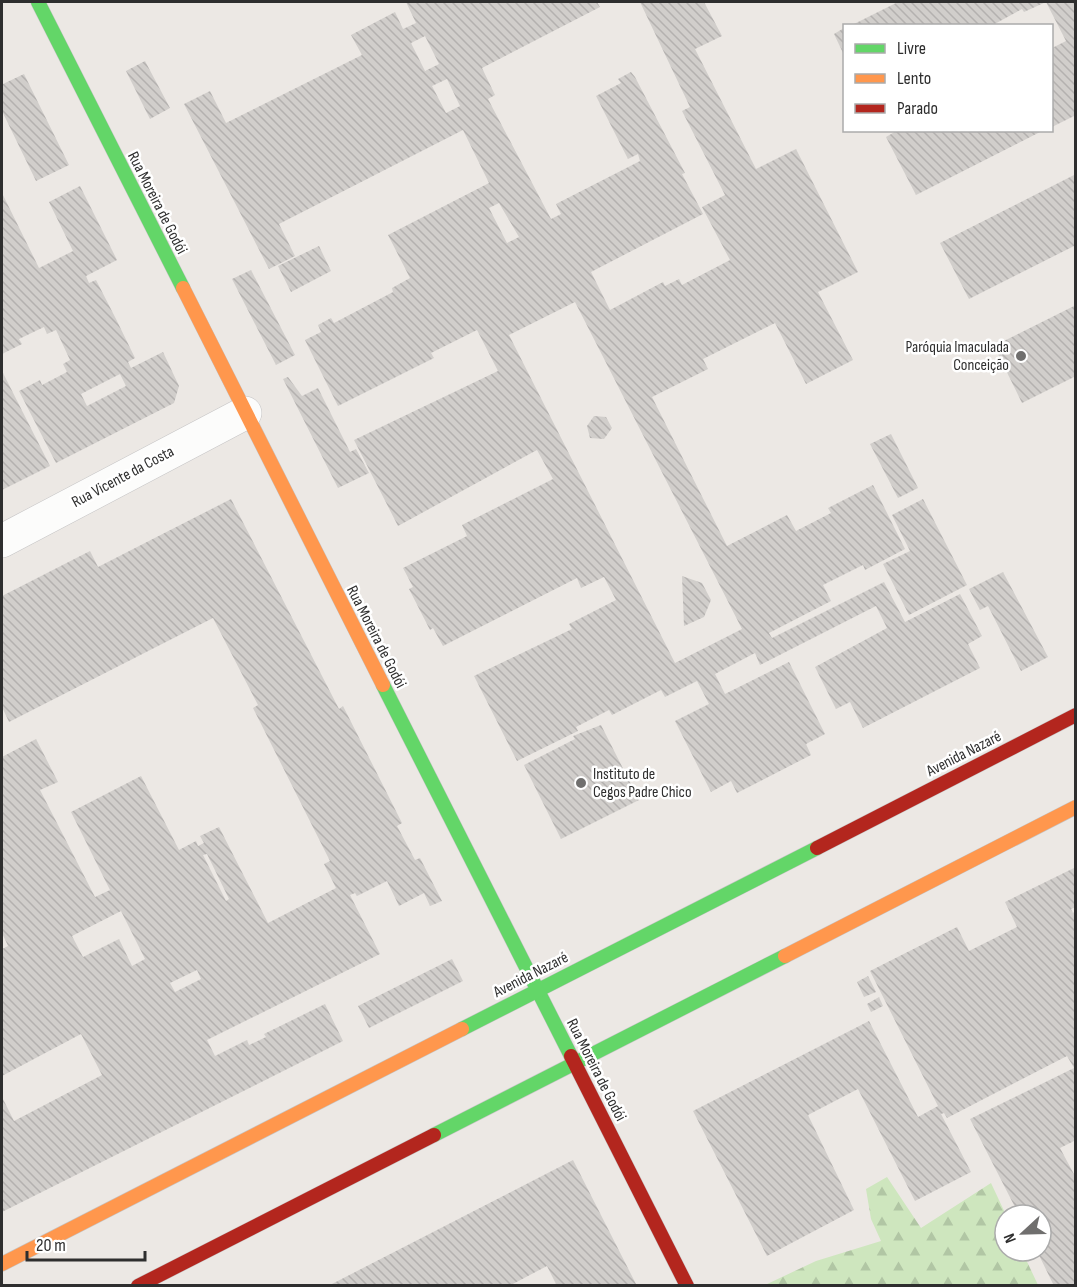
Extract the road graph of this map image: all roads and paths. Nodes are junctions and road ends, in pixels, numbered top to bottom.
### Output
1 (38, 2) edge
2 (245, 413) junction
3 (2, 541) edge
4 (1076, 716) edge
5 (1076, 807) edge
6 (537, 991) junction
7 (574, 1063) junction
8 (2, 1264) edge
9 (138, 1286) edge
10 (687, 1286) edge

1 - 2 main road, Rua Moreira de Godói
2 - 3 street, Rua Vicente da Costa
2 - 6 main road, Rua Moreira de Godói
4 - 6 main road, Avenida Nazaré
5 - 7 main road
6 - 7 main road, Rua Moreira de Godói
6 - 8 main road, Avenida Nazaré
7 - 9 main road
7 - 10 main road, Rua Moreira de Godói

